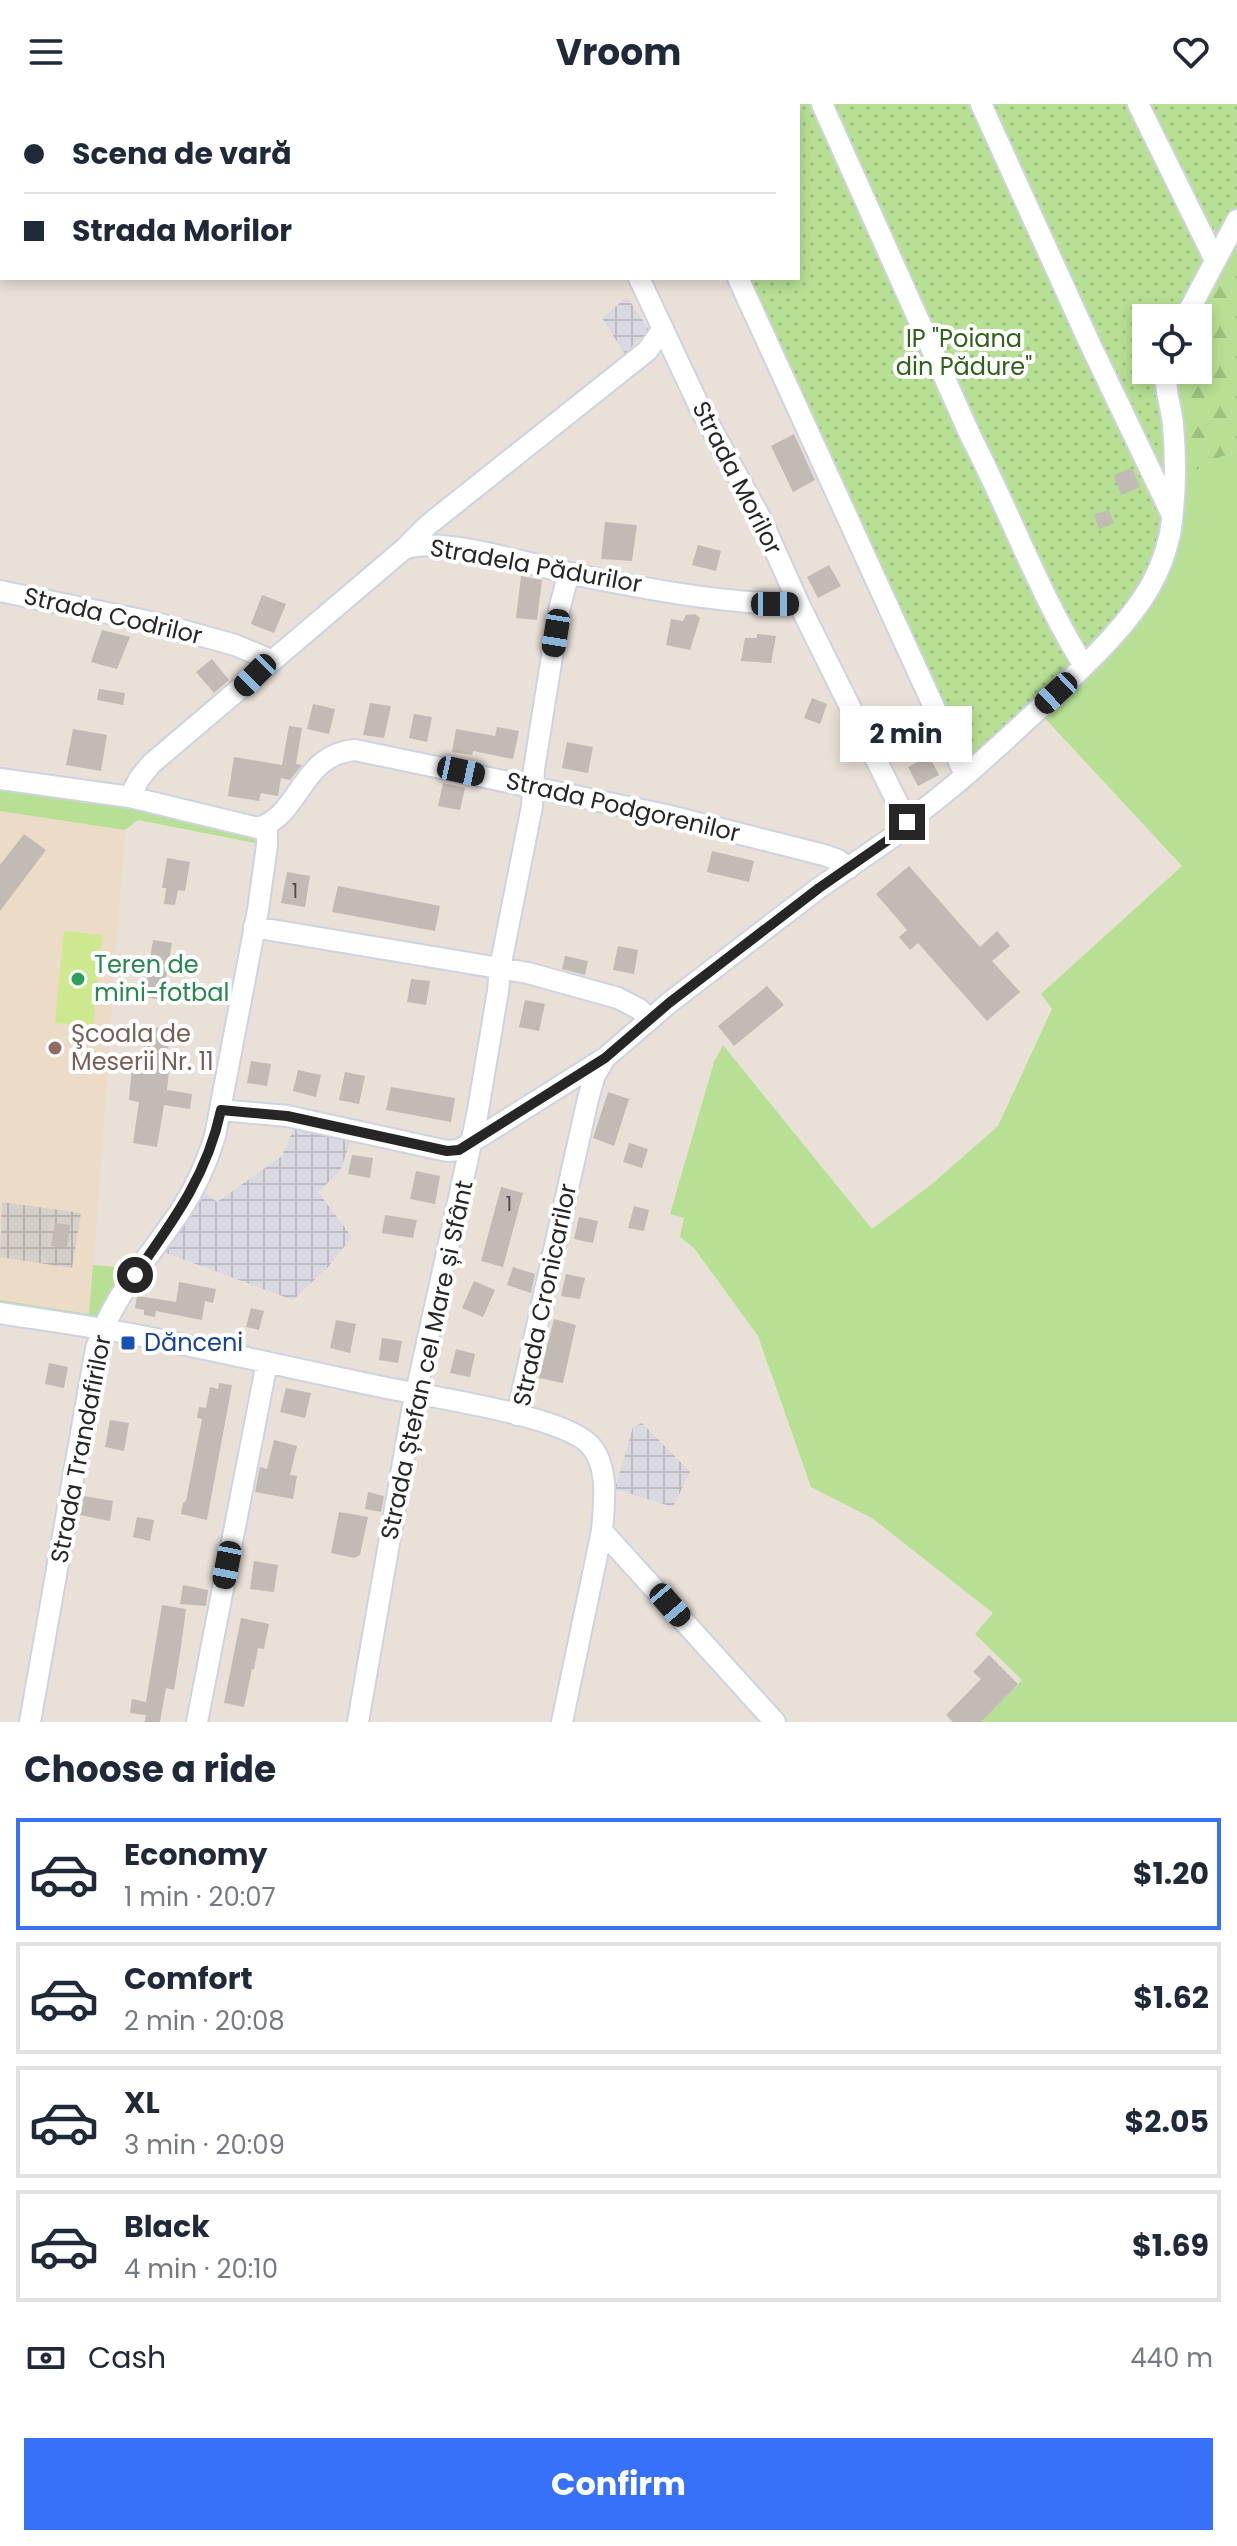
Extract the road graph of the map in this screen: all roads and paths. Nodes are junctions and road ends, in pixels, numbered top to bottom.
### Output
1 (822, 104) edge
2 (981, 104) edge
3 (1138, 104) edge
4 (1237, 220) edge
5 (1215, 260) junction
6 (640, 280) edge
7 (739, 280) edge
8 (1192, 304) edge
9 (663, 329) junction
10 (1166, 384) edge
11 (1172, 517) junction
12 (404, 549) junction
13 (569, 573) junction
14 (0, 591) edge
15 (799, 604) junction
16 (271, 660) junction
17 (1084, 666) junction
18 (965, 775) junction
19 (0, 779) edge
20 (533, 786) junction
21 (130, 797) junction
22 (907, 822) junction
23 (267, 825) junction
24 (849, 868) junction
25 (254, 927) junction
26 (500, 968) junction
27 (649, 1019) junction
28 (605, 1058) junction
29 (221, 1110) junction
30 (472, 1144) junction
31 (0, 1313) edge
32 (103, 1329) junction
33 (267, 1362) junction
34 (416, 1393) junction
35 (517, 1415) junction
36 (602, 1531) junction
37 (30, 1722) edge
38 (197, 1722) edge
39 (358, 1722) edge
40 (562, 1722) edge
41 (775, 1722) edge

1 - 17 street
2 - 11 street
3 - 5 street
4 - 5 street
5 - 8 street
6 - 9 street, Strada Morilor
7 - 18 street
9 - 12 street
9 - 15 street, Strada Morilor
10 - 11 street
11 - 17 street
12 - 13 street, Stradela Pădurilor
12 - 16 street, Stradela Pădurilor
13 - 15 street, Stradela Pădurilor
13 - 20 street, Strada Ștefan cel Mare și Sfânt
14 - 16 street, Strada Codrilor
15 - 22 street, Strada Morilor
16 - 21 street, Stradela Pădurilor
17 - 18 street
18 - 22 street
19 - 21 street
20 - 23 street, Strada Podgorenilor
20 - 24 street, Strada Podgorenilor
20 - 26 street, Strada Ștefan cel Mare și Sfânt
21 - 23 street
22 - 24 street
23 - 25 street, Strada Trandafirilor
24 - 27 street
25 - 26 street
25 - 29 street, Strada Trandafirilor
26 - 27 street
26 - 30 street, Strada Ștefan cel Mare și Sfânt
27 - 28 street
28 - 30 street
28 - 35 street, Strada Cronicarilor
29 - 30 street
29 - 32 street, Strada Trandafirilor
30 - 34 street, Strada Ștefan cel Mare și Sfânt
31 - 32 street
32 - 33 street
32 - 37 street, Strada Trandafirilor
33 - 34 street
33 - 38 street
34 - 35 street
34 - 39 street, Strada Ștefan cel Mare și Sfânt
35 - 36 street, Strada Cronicarilor
36 - 40 street, Strada Cronicarilor
36 - 41 street

